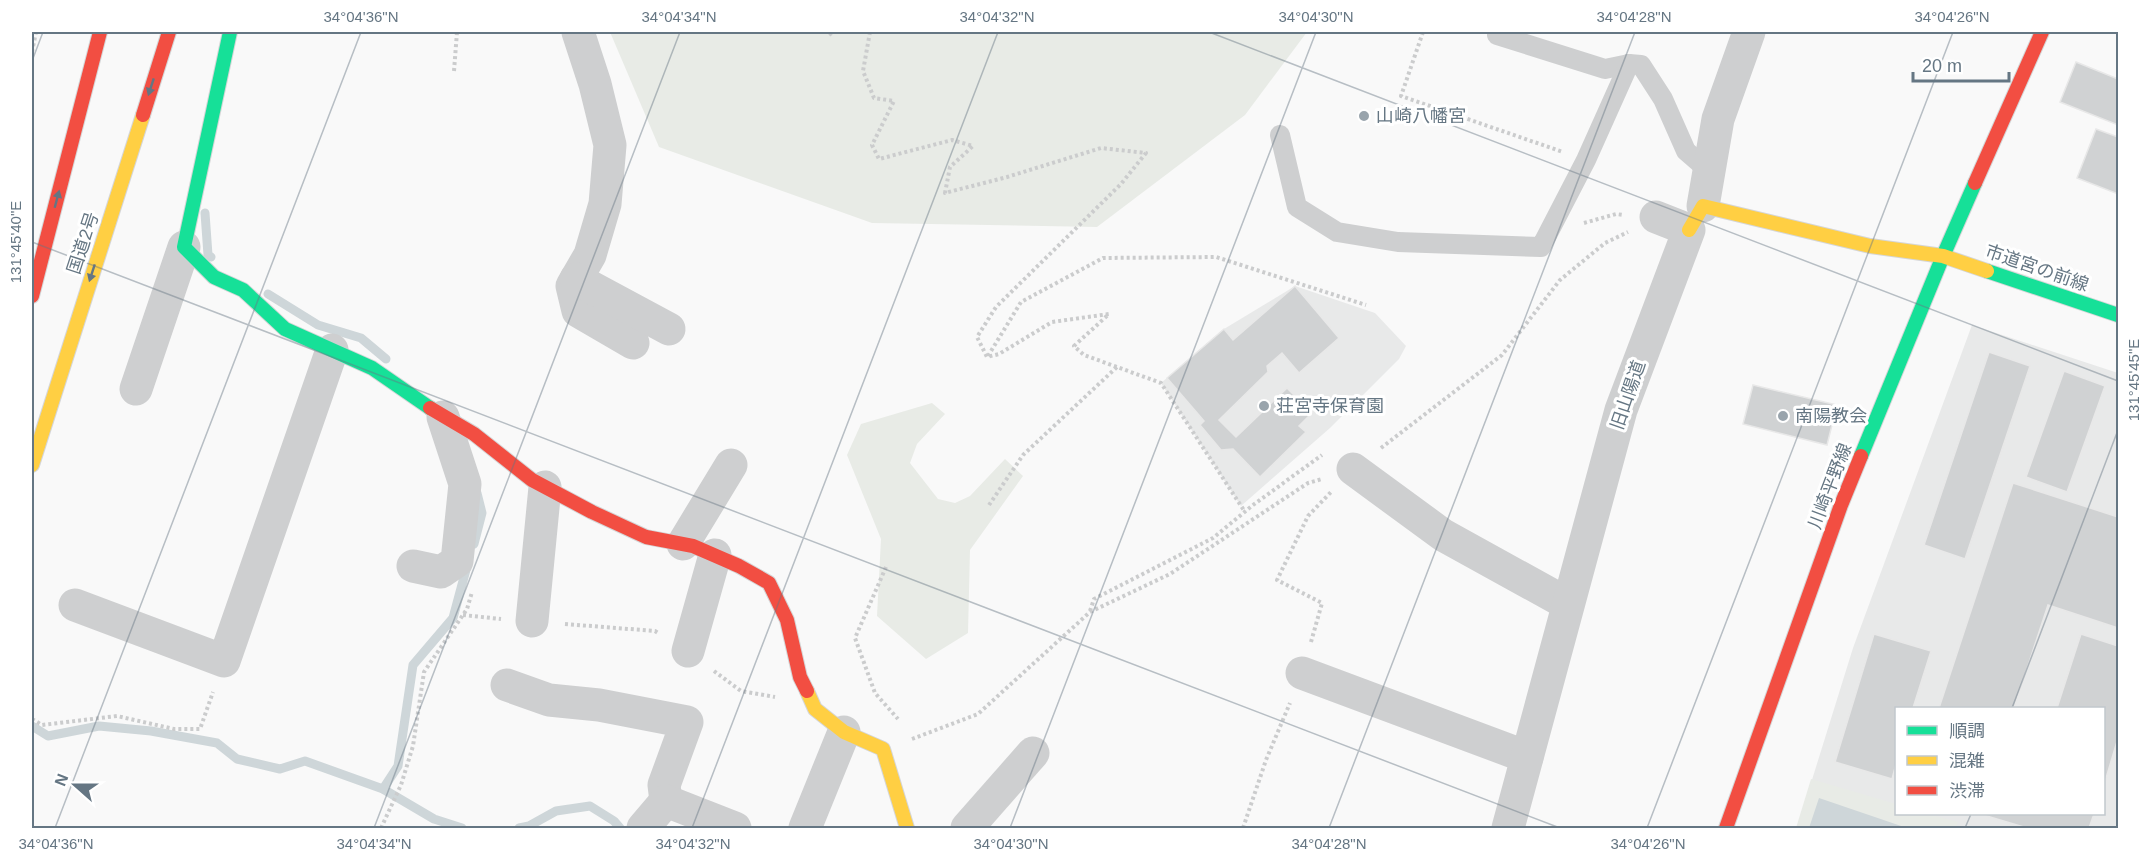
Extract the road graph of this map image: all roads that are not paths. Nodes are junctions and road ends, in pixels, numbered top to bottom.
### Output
1 (100, 32) edge
2 (169, 32) edge
3 (230, 32) edge
4 (578, 32) edge
5 (1749, 32) edge
6 (2042, 32) edge
7 (1497, 35) dead end
8 (1629, 64) junction
9 (1280, 135) dead end
10 (1709, 171) junction
11 (1656, 216) road end
12 (1696, 218) junction
13 (184, 247) junction
14 (1943, 256) junction
15 (576, 279) junction
16 (32, 297) edge
17 (2118, 315) edge
18 (669, 329) dead end
19 (633, 343) dead end
20 (332, 350) junction
21 (136, 389) dead end
22 (443, 417) junction
23 (32, 465) edge
24 (731, 465) dead end
25 (1353, 469) road end
26 (545, 487) junction
27 (683, 544) junction
28 (715, 555) junction
29 (413, 566) dead end
30 (1568, 604) junction
31 (75, 605) dead end
32 (532, 621) road end
33 (688, 651) road end
34 (1302, 673) dead end
35 (507, 685) dead end
36 (844, 732) junction
37 (1034, 753) dead end
38 (1527, 757) junction
39 (666, 801) junction
40 (643, 828) edge
41 (735, 828) edge
42 (805, 828) edge
43 (907, 828) edge
44 (967, 828) edge
45 (1508, 828) edge
46 (1726, 828) edge

16 -> 1 main road, 国道2号
2 -> 23 main road, 国道2号
3 - 13 main road
4 - 15 street
5 - 10 street, 旧山陽道
6 - 14 main road, 川崎平野線
7 - 8 lane
8 - 9 lane
8 - 10 lane
10 - 12 street, 旧山陽道
11 - 12 street
12 - 14 main road
12 - 30 street, 旧山陽道
13 - 20 main road
13 - 21 street
14 - 17 main road, 市道宮の前線
14 - 46 main road, 川崎平野線
15 - 18 street
15 - 19 street
20 - 22 main road
20 - 31 street
22 - 26 main road
22 - 29 street
24 - 27 street
25 - 30 street
26 - 27 main road
26 - 32 street
27 - 28 main road
28 - 33 street
28 - 36 main road
30 - 38 street, 旧山陽道
34 - 38 street
35 - 39 street
36 - 42 street
36 - 43 main road
37 - 44 street
38 - 45 street, 旧山陽道
39 - 40 street
39 - 41 street

